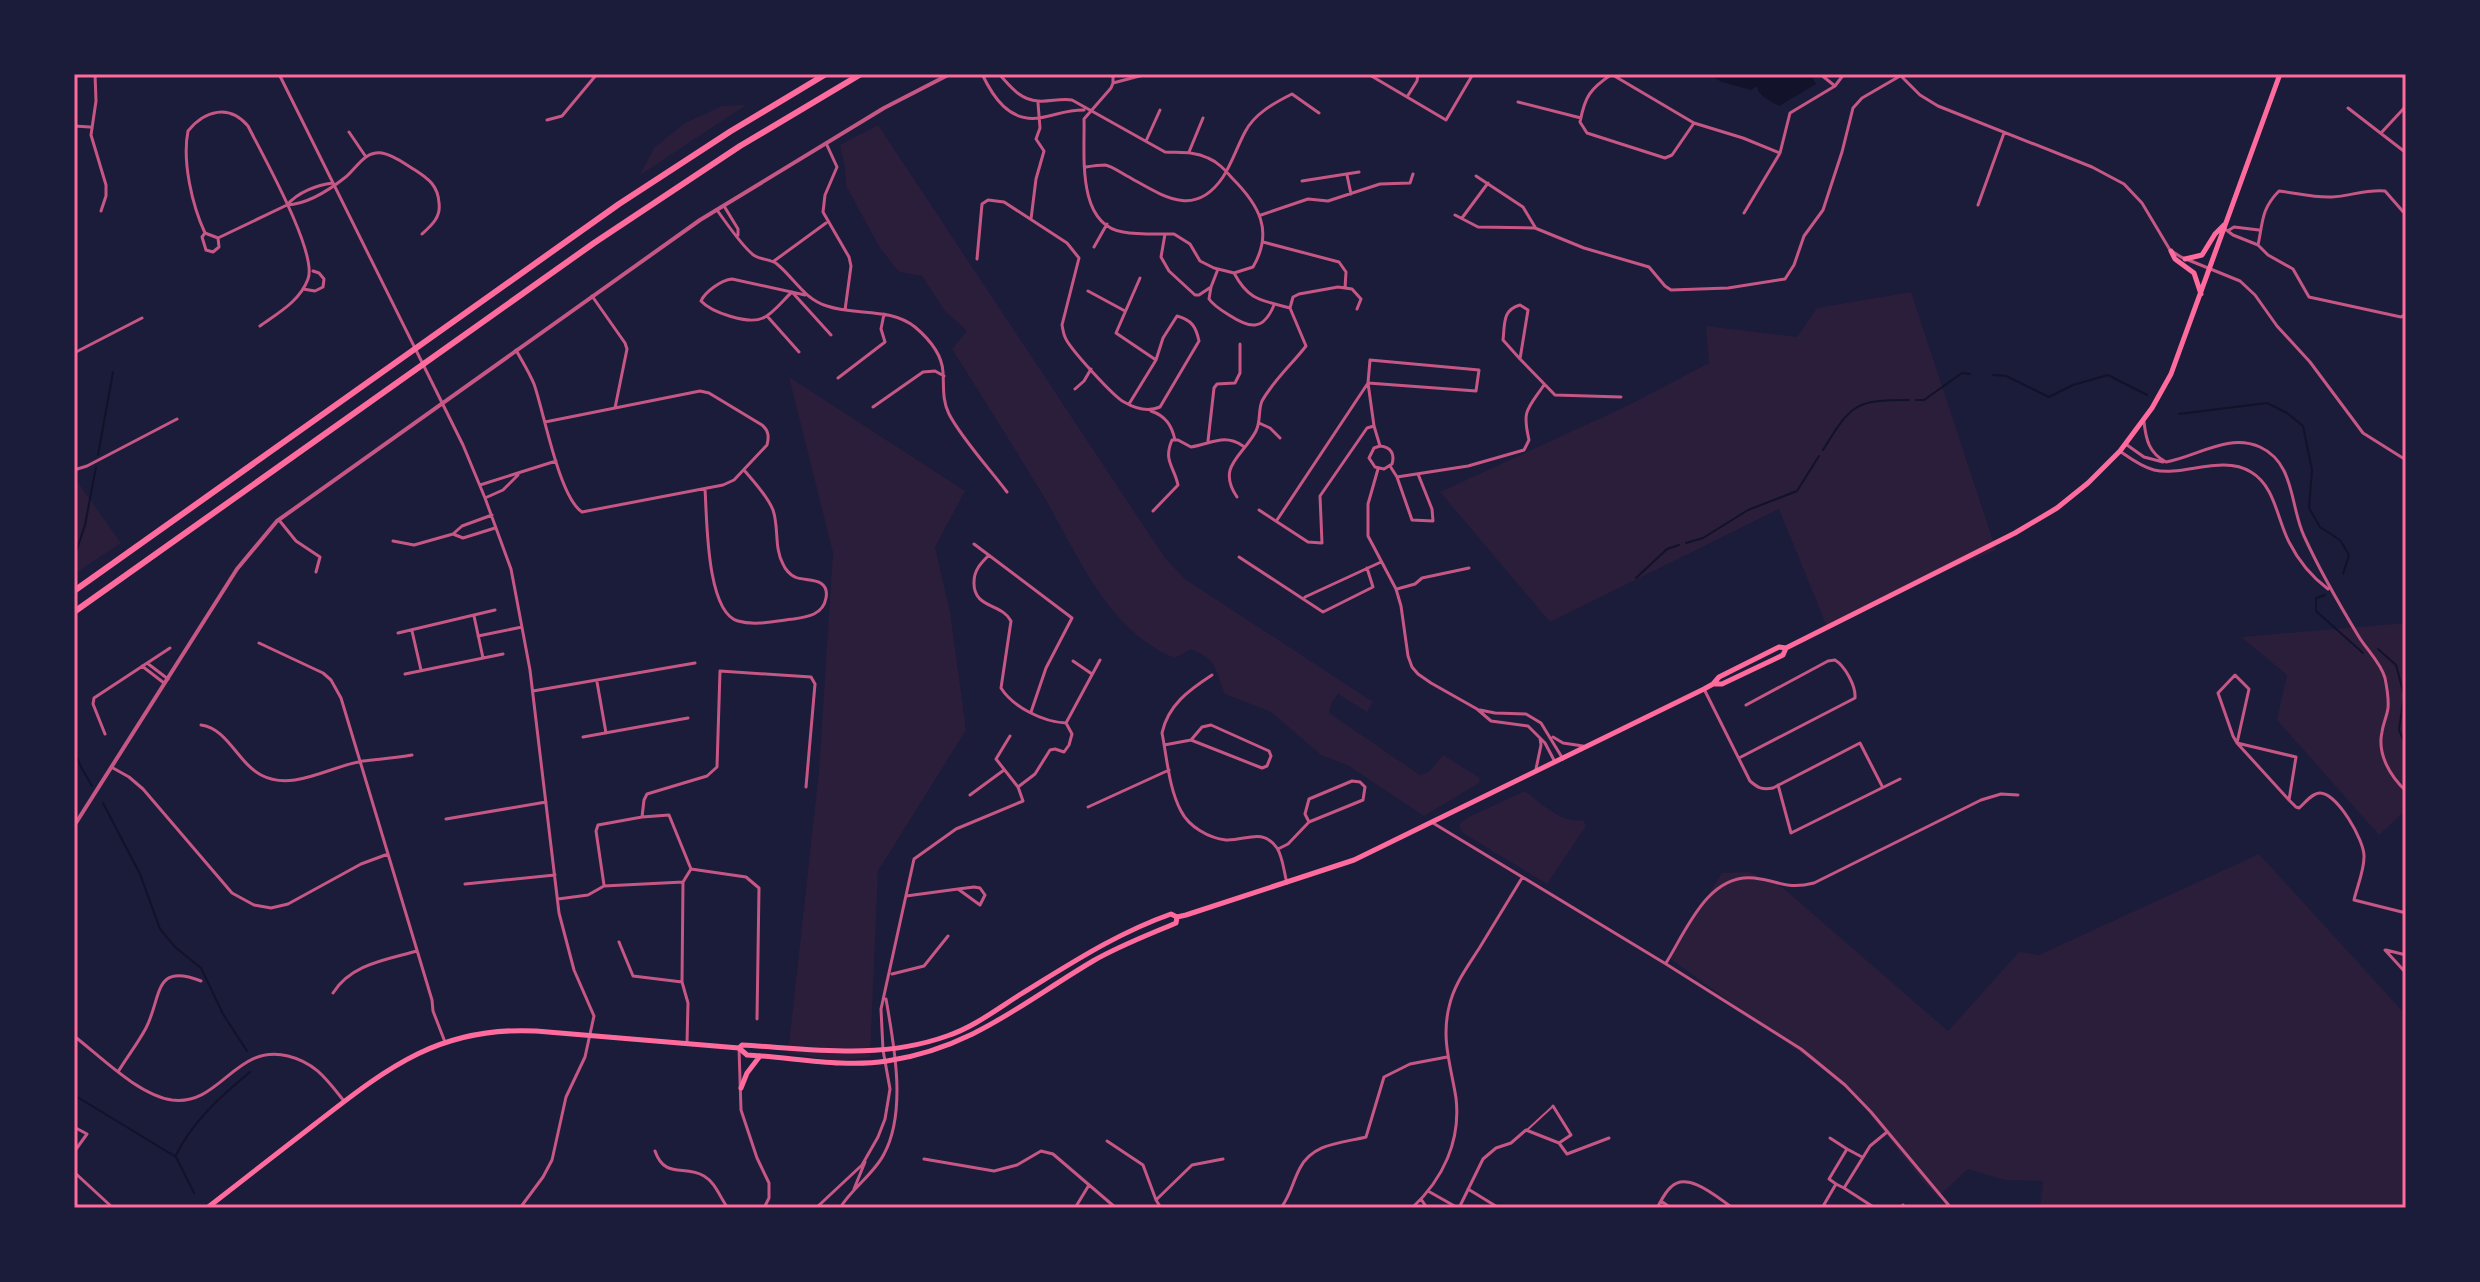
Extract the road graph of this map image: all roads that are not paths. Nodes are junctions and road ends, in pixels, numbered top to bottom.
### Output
1 (82, 74) edge
2 (95, 74) edge
3 (279, 74) edge
4 (597, 74) edge
5 (826, 74) edge
6 (861, 74) edge
7 (950, 74) edge
8 (982, 74) edge
9 (999, 74) edge
10 (1113, 74) edge
11 (1147, 74) edge
12 (1368, 74) edge
13 (1418, 74) edge
14 (1473, 74) edge
15 (1612, 74) edge
16 (1820, 74) edge
17 (1844, 74) edge
18 (2280, 74) edge
19 (2399, 74) edge
20 (74, 75) edge
21 (1900, 75) edge
22 (2406, 78) edge
23 (1113, 83) junction
24 (1835, 86) junction
25 (1407, 97) junction
26 (1038, 101) junction
27 (1518, 102) dead end
28 (2406, 106) edge
29 (2348, 108) dead end
30 (1088, 110) junction
31 (1160, 110) dead end
32 (1319, 113) dead end
33 (1039, 118) junction
34 (1203, 118) dead end
35 (1581, 118) junction
36 (547, 120) dead end
37 (1694, 123) junction
38 (74, 126) edge
39 (90, 127) junction
40 (349, 132) dead end
41 (2004, 133) junction
42 (2381, 133) junction
43 (1146, 141) junction
44 (826, 143) junction
45 (1189, 152) junction
46 (2405, 152) edge
47 (1780, 153) junction
48 (366, 157) junction
49 (1085, 167) junction
50 (1226, 172) junction
51 (1359, 172) dead end
52 (1347, 174) junction
53 (1413, 174) dead end
54 (1476, 176) dead end
55 (1302, 181) dead end
56 (333, 183) junction
57 (1488, 183) junction
58 (1351, 194) junction
59 (287, 205) junction
60 (1978, 205) dead end
61 (724, 206) junction
62 (717, 210) junction
63 (101, 211) dead end
64 (1744, 213) dead end
65 (1261, 215) junction
66 (1455, 215) dead end
67 (2406, 215) edge
68 (1462, 218) junction
69 (1031, 219) junction
70 (2228, 221) junction
71 (828, 223) junction
72 (1107, 224) junction
73 (1535, 228) junction
74 (2227, 230) junction
75 (2253, 230) junction
76 (2259, 230) junction
77 (205, 233) junction
78 (422, 234) dead end
79 (1165, 234) junction
80 (738, 235) junction
81 (218, 238) junction
82 (1263, 242) junction
83 (2249, 242) junction
84 (2258, 245) junction
85 (1094, 247) dead end
86 (2171, 251) junction
87 (977, 259) dead end
88 (2185, 259) junction
89 (774, 261) junction
90 (2211, 268) junction
91 (1218, 269) junction
92 (311, 270) junction
93 (1234, 273) junction
94 (1140, 278) dead end
95 (1211, 287) junction
96 (1345, 288) junction
97 (303, 289) junction
98 (1088, 291) dead end
99 (792, 292) junction
100 (2201, 294) junction
101 (805, 295) junction
102 (592, 296) junction
103 (1275, 304) junction
104 (1290, 308) junction
105 (1357, 309) dead end
106 (845, 310) junction
107 (1125, 311) junction
108 (884, 314) junction
109 (2406, 314) edge
110 (767, 316) junction
111 (142, 318) dead end
112 (260, 326) dead end
113 (831, 335) dead end
114 (1240, 344) dead end
115 (516, 350) junction
116 (799, 352) dead end
117 (74, 353) edge
118 (1520, 359) junction
119 (1156, 360) junction
120 (1091, 369) junction
121 (944, 376) junction
122 (838, 378) dead end
123 (1368, 383) junction
124 (1544, 385) junction
125 (1075, 389) dead end
126 (1621, 397) dead end
127 (442, 403) junction
128 (1129, 404) junction
129 (873, 407) dead end
130 (615, 408) junction
131 (1151, 411) junction
132 (177, 419) dead end
133 (2144, 420) junction
134 (545, 422) junction
135 (1259, 423) junction
136 (1374, 426) junction
137 (1280, 438) dead end
138 (1175, 440) junction
139 (1208, 441) junction
140 (2126, 444) junction
141 (1380, 446) junction
142 (1244, 447) junction
143 (2120, 451) junction
144 (2406, 460) edge
145 (556, 461) junction
146 (2166, 462) junction
147 (1390, 466) junction
148 (1378, 469) junction
149 (74, 470) edge
150 (744, 470) junction
151 (1418, 474) junction
152 (518, 475) junction
153 (1397, 477) junction
154 (480, 485) junction
155 (705, 489) junction
156 (1007, 492) dead end
157 (1237, 497) dead end
158 (485, 498) junction
159 (1259, 510) dead end
160 (1153, 511) dead end
161 (492, 515) junction
162 (279, 520) junction
163 (1276, 521) junction
164 (497, 528) junction
165 (453, 534) junction
166 (393, 541) dead end
167 (974, 544) dead end
168 (989, 555) junction
169 (1239, 557) dead end
170 (1381, 562) junction
171 (1367, 568) junction
172 (1469, 568) dead end
173 (316, 572) dead end
174 (1396, 589) junction
175 (74, 591) edge
176 (2331, 592) junction
177 (1304, 598) junction
178 (495, 610) dead end
179 (74, 612) edge
180 (474, 616) junction
181 (523, 627) junction
182 (412, 630) junction
183 (398, 633) dead end
184 (478, 636) junction
185 (259, 643) dead end
186 (170, 648) dead end
187 (503, 654) dead end
188 (483, 658) junction
189 (1100, 660) dead end
190 (1073, 661) dead end
191 (147, 663) junction
192 (695, 663) dead end
193 (142, 666) junction
194 (421, 670) junction
195 (405, 674) dead end
196 (1092, 674) junction
197 (1212, 675) dead end
198 (597, 680) junction
199 (167, 681) junction
200 (1704, 689) junction
201 (533, 691) junction
202 (1746, 705) dead end
203 (1480, 710) junction
204 (1031, 712) junction
205 (688, 718) dead end
206 (1066, 723) junction
207 (201, 725) dead end
208 (606, 733) junction
209 (105, 734) dead end
210 (1010, 736) dead end
211 (1550, 736) junction
212 (583, 737) dead end
213 (1540, 738) junction
214 (1191, 740) junction
215 (2237, 743) junction
216 (1164, 745) junction
217 (1587, 747) junction
218 (412, 755) dead end
219 (1739, 758) junction
220 (1563, 759) junction
221 (360, 761) junction
222 (1555, 763) junction
223 (113, 768) junction
224 (1004, 770) junction
225 (1169, 770) junction
226 (1534, 773) junction
227 (1900, 779) dead end
228 (1778, 785) junction
229 (1882, 786) junction
230 (806, 787) dead end
231 (1018, 787) junction
232 (2406, 791) edge
233 (970, 795) dead end
234 (2018, 795) dead end
235 (2289, 800) junction
236 (546, 802) junction
237 (1088, 807) dead end
238 (642, 817) junction
239 (446, 819) dead end
240 (1309, 822) junction
241 (1433, 823) junction
242 (74, 826) edge
243 (1278, 849) junction
244 (388, 854) junction
245 (691, 869) junction
246 (555, 875) junction
247 (1522, 878) junction
248 (683, 882) junction
249 (1287, 883) junction
250 (465, 884) dead end
251 (604, 886) junction
252 (958, 889) junction
253 (906, 896) junction
254 (557, 899) junction
255 (2406, 913) edge
256 (1177, 917) junction
257 (948, 936) dead end
258 (619, 942) dead end
259 (417, 951) junction
260 (2406, 955) edge
261 (1666, 964) junction
262 (2406, 973) edge
263 (890, 975) junction
264 (201, 981) dead end
265 (682, 982) junction
266 (333, 993) dead end
267 (886, 995) junction
268 (757, 1019) dead end
269 (590, 1035) junction
270 (74, 1036) edge
271 (445, 1042) junction
272 (687, 1044) junction
273 (739, 1048) junction
274 (893, 1049) junction
275 (883, 1050) junction
276 (760, 1056) junction
277 (1447, 1057) junction
278 (894, 1059) junction
279 (885, 1061) junction
280 (118, 1072) junction
281 (741, 1088) junction
282 (344, 1101) junction
283 (1553, 1106) joint
284 (74, 1127) edge
285 (1526, 1130) junction
286 (1887, 1132) junction
287 (1609, 1138) dead end
288 (1830, 1138) dead end
289 (1107, 1141) dead end
290 (1559, 1143) junction
291 (1847, 1149) junction
292 (655, 1151) dead end
293 (74, 1152) edge
294 (868, 1156) junction
295 (1862, 1158) junction
296 (924, 1159) dead end
297 (1223, 1159) dead end
298 (74, 1172) edge
299 (1836, 1184) junction
300 (1089, 1185) junction
301 (1844, 1188) junction
302 (1468, 1189) junction
303 (1428, 1191) junction
304 (853, 1192) junction
305 (1421, 1199) junction
306 (1156, 1200) junction
307 (1661, 1201) junction
308 (74, 1203) edge
309 (79, 1208) edge
310 (113, 1208) edge
311 (207, 1208) edge
312 (520, 1208) edge
313 (728, 1208) edge
314 (764, 1208) edge
315 (816, 1208) edge
316 (842, 1208) edge
317 (1075, 1208) edge
318 (1116, 1208) edge
319 (1161, 1208) edge
320 (1281, 1208) edge
321 (1412, 1208) edge
322 (1427, 1208) edge
323 (1459, 1208) edge
324 (1499, 1208) edge
325 (1657, 1208) edge
326 (1671, 1208) edge
327 (1733, 1208) edge
328 (1822, 1208) edge
329 (1875, 1208) edge
330 (1951, 1208) edge

1 - 20 street
2 - 39 street
3 - 56 street
4 - 36 street
5 - 175 highway
6 - 179 highway
7 - 44 street
8 - 33 street
9 - 26 street
10 - 23 street
11 - 23 street
12 - 25 street
13 - 25 street
14 - 25 street
15 - 35 street
15 - 37 street
16 - 24 street
17 - 24 street
18 - 70 main road
19 - 22 street
21 - 41 street
21 - 73 street
23 - 30 street
24 - 47 street
26 - 30 street
26 - 33 street
27 - 35 street
28 - 42 street
29 - 42 street
30 - 33 street
30 - 43 street
30 - 49 street
31 - 43 street
32 - 50 street
33 - 69 street
34 - 45 street
35 - 37 street
37 - 47 street
38 - 39 street
39 - 63 street
40 - 48 street
41 - 60 street
41 - 86 street
42 - 46 street
43 - 45 street
44 - 61 street
44 - 71 street
45 - 50 street
47 - 64 street
48 - 56 street
48 - 78 street
49 - 50 street
49 - 72 street
50 - 65 street
51 - 52 street
52 - 55 street
52 - 58 street
53 - 58 street
54 - 57 street
56 - 59 street
56 - 59 street
56 - 127 street
57 - 68 street
57 - 73 street
58 - 65 street
59 - 77 street
59 - 81 street
59 - 92 street
61 - 62 street
61 - 80 street
62 - 80 street
62 - 102 street
65 - 82 street
66 - 68 street
67 - 76 street
68 - 73 street
69 - 87 street
69 - 120 street
70 - 74 main road
70 - 88 main road
71 - 89 street
71 - 106 street
72 - 79 street
72 - 85 street
74 - 75 street
74 - 83 street
74 - 90 main road
75 - 76 street
75 - 83 street
76 - 84 street
77 - 81 street
77 - 81 street
79 - 91 street
79 - 95 street
80 - 89 street
82 - 93 street
82 - 96 street
83 - 84 street
84 - 109 street
86 - 88 street
86 - 100 main road
88 - 90 street
89 - 101 street
90 - 100 main road
90 - 144 street
91 - 93 street
91 - 95 street
92 - 97 street
92 - 97 street
93 - 103 street
94 - 107 street
95 - 103 street
96 - 104 street
96 - 105 street
97 - 112 street
98 - 107 street
99 - 101 street
99 - 110 street
99 - 110 street
99 - 113 street
100 - 133 main road
101 - 106 street
102 - 115 street
102 - 130 street
103 - 104 street
104 - 135 street
106 - 108 street
107 - 119 street
108 - 121 street
108 - 122 street
110 - 116 street
111 - 117 street
114 - 139 street
115 - 127 street
115 - 134 street
118 - 118 street
118 - 124 street
119 - 128 street
119 - 131 street
120 - 125 street
120 - 128 street
121 - 129 street
121 - 156 street
123 - 123 street
123 - 136 street
123 - 163 street
124 - 126 street
124 - 151 street
127 - 154 street
127 - 162 street
128 - 131 street
130 - 134 street
130 - 150 street
131 - 138 street
132 - 149 street
133 - 140 main road
133 - 146 street
134 - 145 street
135 - 137 street
135 - 142 street
136 - 141 street
136 - 163 street
138 - 139 street
138 - 160 street
139 - 142 street
140 - 143 main road
140 - 146 street
141 - 147 street
141 - 148 street
142 - 157 street
143 - 176 street
143 - 200 main road
145 - 152 street
145 - 155 street
146 - 176 street
147 - 148 street
147 - 153 street
148 - 170 street
150 - 155 street
150 - 155 street
151 - 153 street
151 - 153 street
152 - 154 street
152 - 158 street
154 - 158 street
158 - 161 street
159 - 163 street
161 - 164 street
161 - 165 street
162 - 173 street
162 - 199 street
164 - 165 street
164 - 181 street
165 - 166 street
167 - 168 street
168 - 204 street
168 - 204 street
169 - 177 street
170 - 171 street
170 - 174 street
171 - 177 street
171 - 177 street
172 - 174 street
174 - 203 street
176 - 232 street
178 - 180 street
180 - 182 street
180 - 184 street
181 - 184 street
181 - 201 street
182 - 183 street
182 - 194 street
184 - 188 street
185 - 221 street
186 - 191 street
187 - 188 street
188 - 194 street
189 - 196 street
190 - 196 street
191 - 193 street
191 - 199 street
192 - 198 street
193 - 199 street
193 - 209 street
194 - 195 street
196 - 206 street
197 - 216 street
198 - 201 street
198 - 208 street
199 - 223 street
200 - 217 main road
200 - 219 street
201 - 236 street
202 - 219 street
203 - 211 street
203 - 213 street
204 - 206 street
205 - 208 street
206 - 231 street
207 - 221 street
208 - 212 street
210 - 224 street
211 - 217 street
211 - 220 street
213 - 222 street
213 - 226 street
214 - 214 street
214 - 216 street
215 - 215 street
215 - 235 street
215 - 235 street
216 - 225 street
217 - 220 main road
218 - 221 street
219 - 228 street
220 - 222 main road
221 - 244 street
222 - 226 main road
223 - 242 street
223 - 244 street
224 - 231 street
224 - 233 street
225 - 237 street
225 - 243 street
226 - 241 main road
227 - 229 street
228 - 229 street
228 - 229 street
230 - 238 street
231 - 253 street
234 - 261 street
235 - 255 street
236 - 239 street
236 - 246 street
238 - 245 street
238 - 251 street
240 - 240 street
240 - 243 street
241 - 247 street
241 - 249 main road
243 - 249 street
244 - 259 street
245 - 248 street
245 - 268 street
246 - 250 street
246 - 254 street
247 - 261 street
247 - 277 street
248 - 251 street
248 - 265 street
249 - 256 main road
251 - 254 street
252 - 252 street
252 - 253 street
253 - 263 street
254 - 269 street
256 - 274 main road
256 - 278 main road
257 - 263 street
258 - 265 street
259 - 266 street
259 - 271 street
260 - 262 street
261 - 286 street
263 - 267 street
264 - 280 street
265 - 272 street
267 - 274 street
267 - 275 street
269 - 271 main road
269 - 272 main road
269 - 312 street
270 - 280 street
271 - 282 main road
272 - 273 main road
273 - 275 main road
273 - 276 main road
273 - 281 street
274 - 275 main road
274 - 278 street
275 - 279 street
276 - 279 main road
276 - 281 main road
277 - 303 street
277 - 320 street
278 - 279 main road
278 - 304 street
279 - 294 street
280 - 282 street
281 - 314 street
282 - 311 main road
283 - 285 lane
283 - 290 street
284 - 293 street
285 - 290 street
285 - 302 street
286 - 295 street
286 - 330 street
287 - 290 street
288 - 291 street
289 - 306 street
291 - 295 street
291 - 299 street
292 - 313 street
294 - 304 street
294 - 315 street
295 - 301 street
296 - 300 street
297 - 306 street
298 - 310 street
299 - 301 street
299 - 328 street
300 - 317 street
300 - 318 street
301 - 329 street
302 - 323 street
302 - 324 street
303 - 305 street
303 - 323 street
304 - 316 street
305 - 321 street
305 - 322 street
306 - 319 street
307 - 325 street
307 - 326 street
307 - 327 street
308 - 309 street

